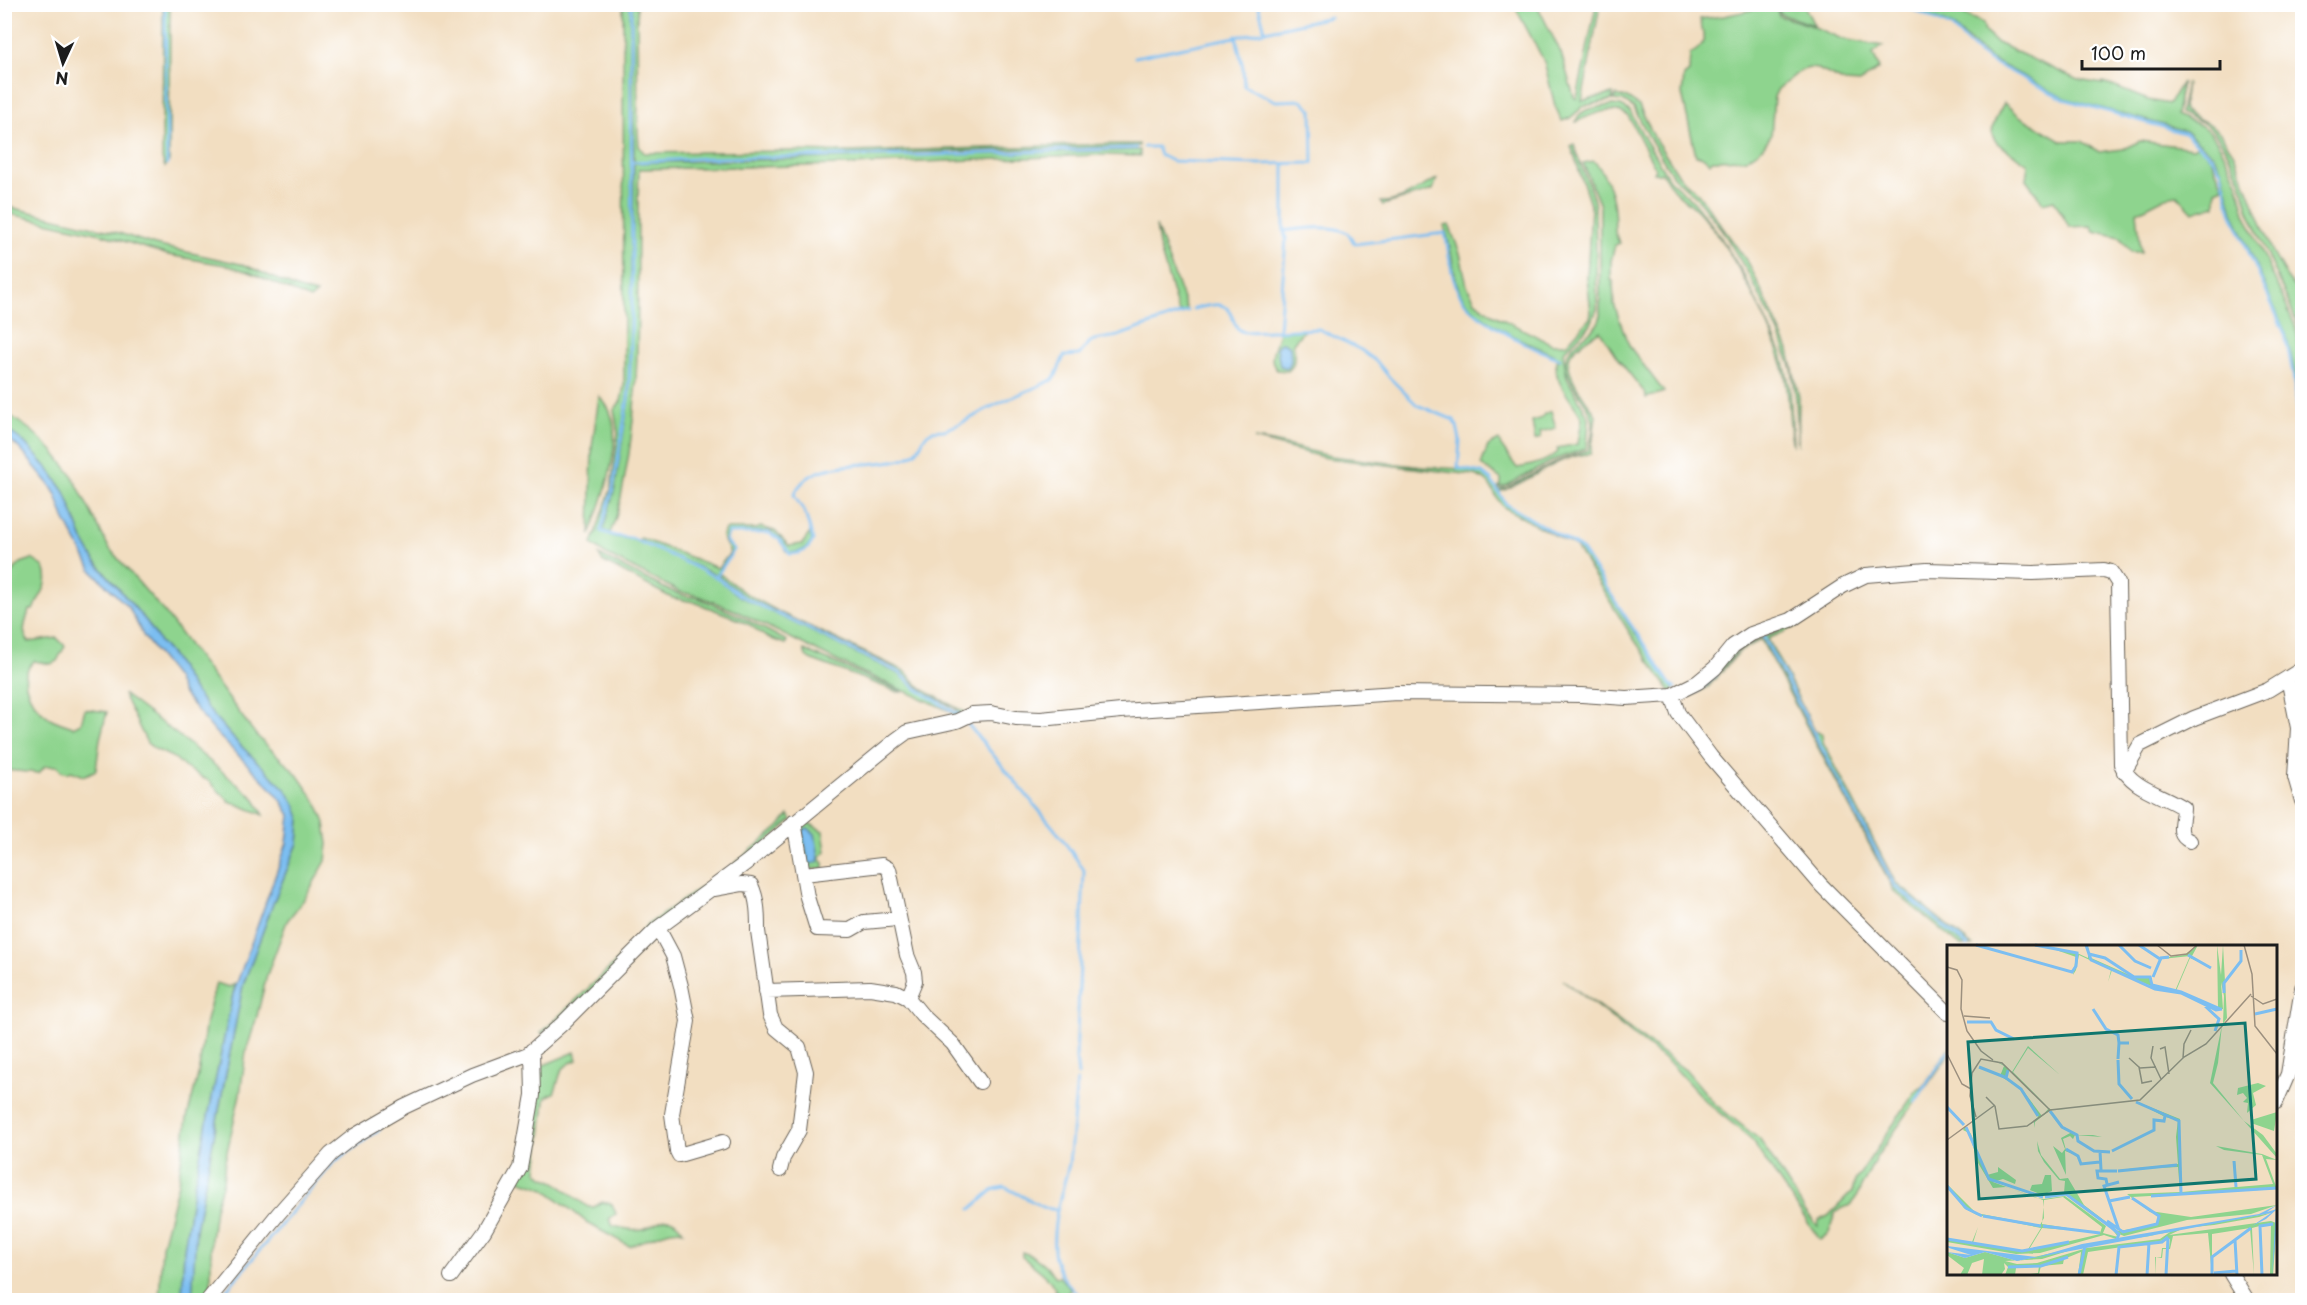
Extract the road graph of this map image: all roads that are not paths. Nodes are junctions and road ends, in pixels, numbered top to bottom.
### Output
1 (2302, 669) edge
2 (2288, 678) junction
3 (1671, 695) junction
4 (2120, 729) junction
5 (2140, 745) junction
6 (2124, 772) junction
7 (2302, 801) edge
8 (794, 822) junction
9 (2190, 841) dead end
10 (804, 874) junction
11 (709, 890) junction
12 (898, 919) junction
13 (658, 928) junction
14 (2302, 988) edge
15 (766, 991) junction
16 (908, 998) junction
17 (1947, 1012) edge
18 (532, 1050) junction
19 (980, 1082) dead end
20 (2277, 1100) edge
21 (723, 1142) dead end
22 (780, 1170) dead end
23 (2232, 1275) edge
24 (451, 1276) dead end
25 (208, 1300) edge
26 (2247, 1300) edge

1 - 2 street
2 - 5 street
2 - 7 street
3 - 4 street
3 - 8 street
3 - 17 street
4 - 5 street
4 - 6 street
5 - 6 street
6 - 9 street
8 - 10 street
8 - 11 street
10 - 12 street
10 - 12 street
11 - 13 street
11 - 15 street
12 - 16 street
13 - 18 street
13 - 21 street
14 - 20 street
15 - 16 street
15 - 22 street
16 - 19 street
18 - 24 street
18 - 25 street
23 - 26 street

